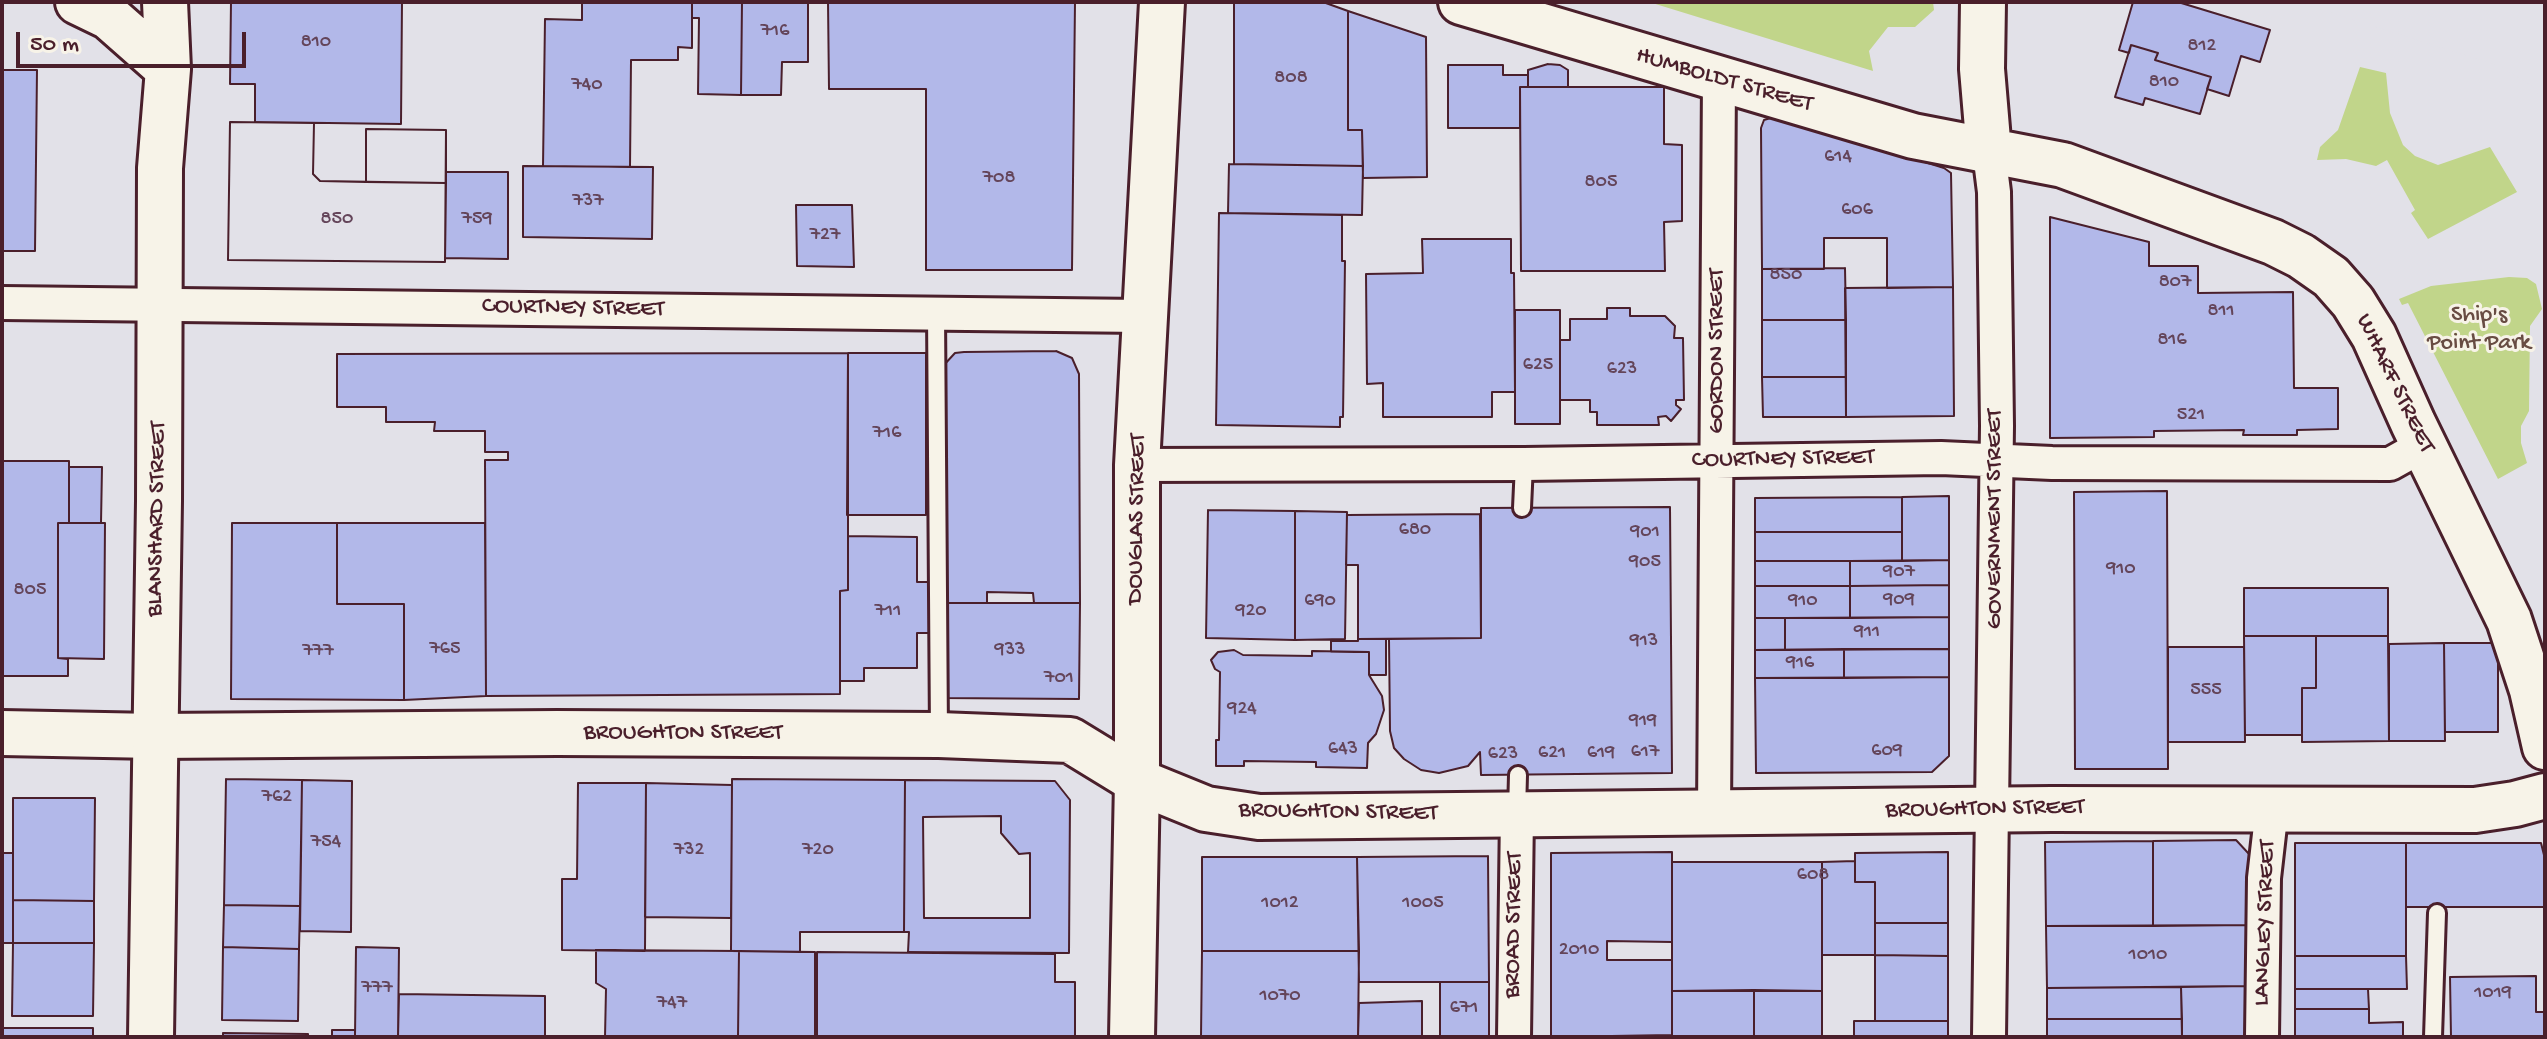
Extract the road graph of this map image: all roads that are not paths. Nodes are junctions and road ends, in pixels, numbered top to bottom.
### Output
1 (78, 2) edge
2 (165, 2) edge
3 (1162, 2) edge
4 (1461, 2) edge
5 (1983, 2) edge
6 (168, 69) junction
7 (1719, 80) junction
8 (1989, 152) junction
9 (2, 303) edge
10 (159, 306) junction
11 (936, 312) junction
12 (1143, 316) junction
13 (2424, 445) junction
14 (1997, 459) junction
15 (1717, 461) junction
16 (1524, 464) junction
17 (1137, 465) junction
18 (1522, 508) dead end
19 (2, 733) edge
20 (939, 735) junction
21 (155, 736) junction
22 (2545, 747) edge
23 (1137, 781) junction
24 (1518, 794) junction
25 (2545, 796) edge
26 (2272, 808) junction
27 (1994, 810) junction
28 (1714, 814) junction
29 (2437, 913) dead end
30 (151, 1037) edge
31 (1132, 1037) edge
32 (1514, 1037) edge
33 (1989, 1037) edge
34 (2262, 1037) edge
35 (2433, 1037) edge

1 - 6 main road
2 - 6 main road, BLANSHARD STREET
3 - 12 main road, DOUGLAS STREET
4 - 7 main road, HUMBOLDT STREET
5 - 8 main road, GOVERNMENT STREET
6 - 10 main road, BLANSHARD STREET
7 - 8 main road, HUMBOLDT STREET
7 - 15 street, GORDON STREET
8 - 13 main road, WHARF STREET
8 - 14 street, GOVERNMENT STREET
9 - 10 street, COURTNEY STREET
10 - 11 street, COURTNEY STREET
10 - 21 main road, BLANSHARD STREET
11 - 12 street, COURTNEY STREET
11 - 20 lane
12 - 17 main road, DOUGLAS STREET
13 - 14 street, COURTNEY STREET
13 - 22 main road, WHARF STREET
14 - 15 street, COURTNEY STREET
14 - 27 street, GOVERNMENT STREET
15 - 16 street, COURTNEY STREET
15 - 28 street, GORDON STREET
16 - 17 street, COURTNEY STREET
16 - 18 lane
17 - 23 main road, DOUGLAS STREET
19 - 21 main road, BROUGHTON STREET
20 - 21 main road, BROUGHTON STREET
20 - 23 main road, BROUGHTON STREET
21 - 30 main road, BLANSHARD STREET
23 - 24 main road, BROUGHTON STREET
23 - 31 main road, DOUGLAS STREET
24 - 28 main road, BROUGHTON STREET
24 - 32 street, BROAD STREET
25 - 26 main road, BROUGHTON STREET
26 - 27 main road, BROUGHTON STREET
26 - 34 street, LANGLEY STREET
27 - 28 main road, BROUGHTON STREET
27 - 33 street, GOVERNMENT STREET
29 - 35 lane

